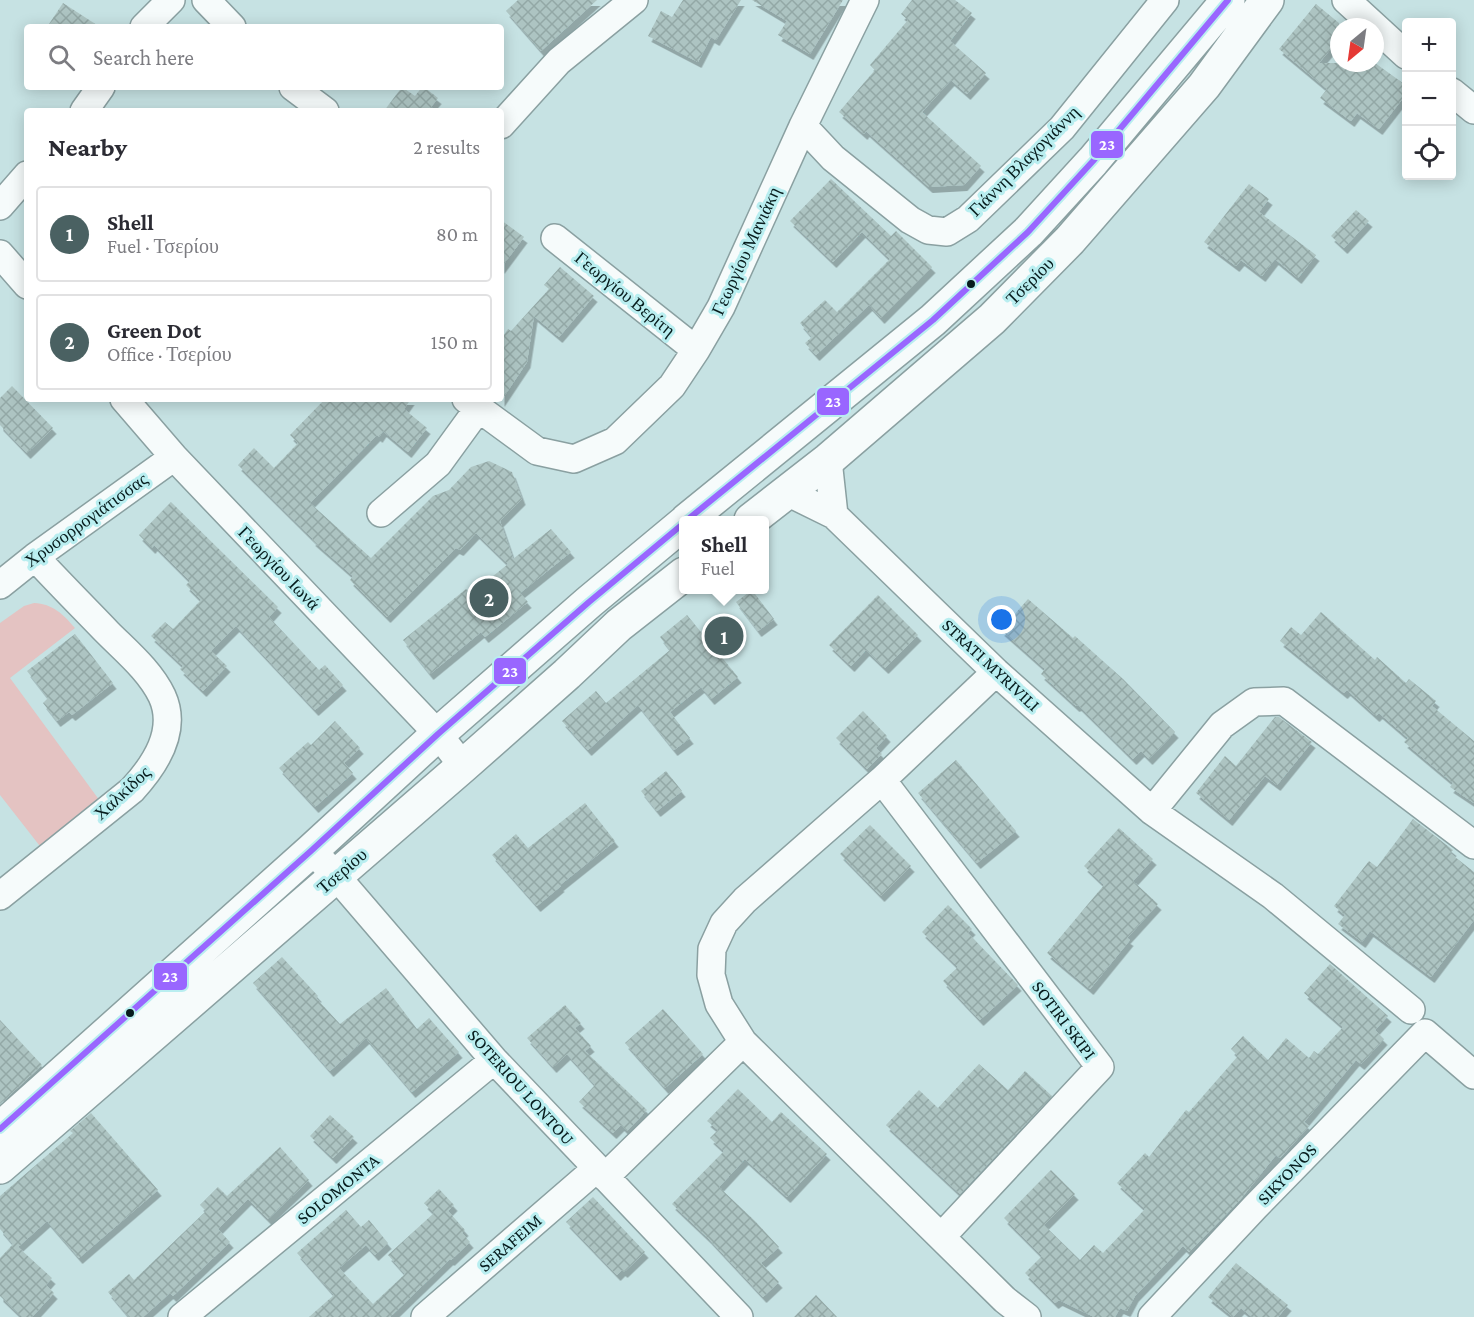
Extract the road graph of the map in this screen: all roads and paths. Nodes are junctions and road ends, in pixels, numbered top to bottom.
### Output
1 (171, 0) edge
2 (206, 0) edge
3 (634, 0) edge
4 (1165, 0) edge
5 (1228, 0) edge
6 (1267, 0) edge
7 (1346, 0) edge
8 (863, 1) edge
9 (147, 24) edge
10 (229, 24) edge
11 (1402, 50) edge
12 (297, 90) edge
13 (1456, 95) edge
14 (321, 108) edge
15 (1474, 110) edge
16 (504, 122) edge
17 (803, 126) junction
18 (24, 178) edge
19 (0, 206) edge
20 (555, 238) dead end
21 (0, 254) edge
22 (24, 282) edge
23 (696, 350) junction
24 (127, 402) edge
25 (472, 404) edge
26 (174, 457) junction
27 (828, 460) junction
28 (788, 492) junction
29 (381, 513) dead end
30 (834, 515) junction
31 (692, 516) edge
32 (757, 516) edge
33 (679, 527) edge
34 (35, 557) junction
35 (679, 578) edge
36 (0, 585) edge
37 (996, 672) junction
38 (438, 734) junction
39 (463, 766) junction
40 (882, 780) junction
41 (1152, 811) junction
42 (1474, 845) edge
43 (312, 850) junction
44 (336, 876) junction
45 (0, 896) edge
46 (1411, 1010) dead end
47 (743, 1042) junction
48 (494, 1060) junction
49 (1474, 1075) edge
50 (0, 1129) edge
51 (0, 1167) edge
52 (600, 1173) junction
53 (942, 1236) junction
54 (182, 1317) edge
55 (425, 1317) edge
56 (739, 1317) edge
57 (1027, 1317) edge
58 (1152, 1317) edge

1 - 9 street
2 - 10 street
3 - 16 street
4 - 17 street, Γιάννη Βλαχογιάννη
5 - 31 main road, Τσερίου
6 - 27 main road, Τσερίου
7 - 11 street
8 - 17 street, Γεωργίου Μανιάκη
12 - 14 street
13 - 15 street
17 - 23 street, Γεωργίου Μανιάκη
18 - 19 street
20 - 23 street, Γεωργίου Βερίτη
21 - 22 street
23 - 25 street, Γεωργίου Μανιάκη
24 - 26 street, Γεωργίου Ιωνά
25 - 29 street
26 - 34 street, Χρυσορρογιάτισσας
26 - 38 street, Γεωργίου Ιωνά
27 - 28 main road, Τσερίου
27 - 30 street
28 - 30 street, STRATI MYRIVILI
28 - 32 main road, Τσερίου
30 - 37 street, STRATI MYRIVILI
33 - 38 main road, Τσερίου
34 - 36 street, Χρυσορρογιάτισσας
34 - 45 street, Χαλκίδος
35 - 39 main road, Τσερίου
37 - 40 street
37 - 41 street, STRATI MYRIVILI
38 - 39 street, Γεωργίου Ιωνά
38 - 43 main road, Τσερίου
39 - 44 main road, Τσερίου
40 - 47 street
40 - 53 street, SOTIRI SKIPI
41 - 42 street
41 - 46 street, STRATI MYRIVILI
43 - 44 street, SOTERIOU LONTOU
43 - 50 main road, Τσερίου
44 - 48 street, SOTERIOU LONTOU
44 - 51 main road, Τσερίου
47 - 52 street, SERAFEIM
47 - 53 street
48 - 52 street, SOTERIOU LONTOU
48 - 54 street, SOLOMONTA
49 - 58 street, SIKYONOS
52 - 55 street, SERAFEIM
52 - 56 street, SOTERIOU LONTOU
53 - 57 street

